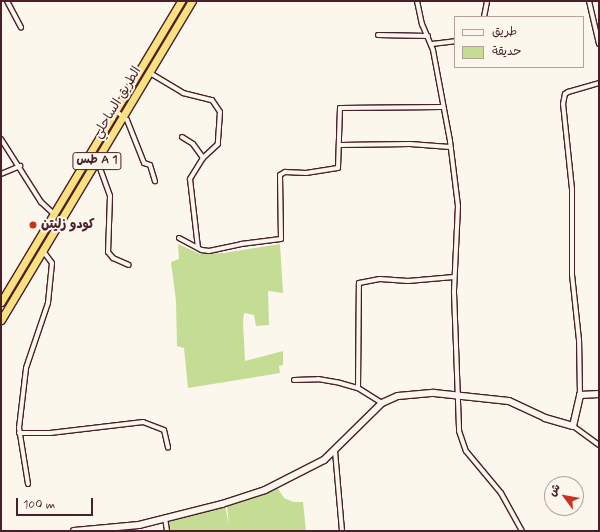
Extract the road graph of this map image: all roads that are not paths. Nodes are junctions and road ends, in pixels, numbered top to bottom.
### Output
1 (7, 1) edge
2 (181, 1) edge
3 (192, 1) edge
4 (417, 1) edge
5 (487, 1) edge
6 (589, 1) edge
7 (484, 16) edge
8 (22, 27) dead end
9 (378, 35) dead end
10 (428, 36) junction
11 (454, 41) edge
12 (432, 44) junction
13 (599, 44) edge
14 (150, 73) junction
15 (599, 83) edge
16 (442, 107) junction
17 (116, 111) junction
18 (125, 117) junction
19 (182, 137) dead end
20 (1, 139) edge
21 (340, 145) junction
22 (450, 147) junction
23 (203, 158) junction
24 (97, 160) junction
25 (20, 166) junction
26 (82, 167) junction
27 (89, 172) junction
28 (1, 174) edge
29 (154, 181) dead end
30 (54, 214) junction
31 (179, 238) dead end
32 (198, 248) junction
33 (43, 251) junction
34 (129, 265) dead end
35 (454, 277) junction
36 (1, 302) edge
37 (1, 320) edge
38 (294, 380) dead end
39 (358, 388) junction
40 (599, 394) edge
41 (458, 395) junction
42 (580, 395) junction
43 (382, 403) junction
44 (573, 426) junction
45 (19, 433) junction
46 (599, 445) edge
47 (168, 448) dead end
48 (335, 450) junction
49 (28, 484) dead end
50 (165, 517) junction
51 (74, 531) edge
52 (167, 531) edge
53 (342, 531) edge
54 (522, 531) edge

1 - 8 street
2 - 17 highway, الطريق الساحلي / طس A 1
3 - 14 highway, الطريق الساحلي / طس A 1
4 - 10 street
5 - 7 street
6 - 13 street
9 - 10 street
10 - 12 street
11 - 12 street
12 - 16 street
14 - 18 highway, الطريق الساحلي / طس A 1
14 - 23 street
15 - 42 street
16 - 21 street
16 - 22 street
17 - 18 street
17 - 26 highway, الطريق الساحلي / طس A 1
18 - 24 highway, الطريق الساحلي / طس A 1
18 - 29 street
19 - 23 street
20 - 25 street
21 - 22 street
21 - 32 street
22 - 35 street
23 - 32 street
24 - 27 highway, الطريق الساحلي / طس A 1
24 - 34 street
25 - 28 street
25 - 30 street
26 - 27 highway
26 - 30 highway, الطريق الساحلي / طس A 1
27 - 33 highway, الطريق الساحلي / طس A 1
30 - 36 highway, الطريق الساحلي / طس A 1
31 - 32 street
33 - 37 highway, الطريق الساحلي / طس A 1
33 - 45 street
35 - 39 street
35 - 41 street
38 - 39 street
39 - 43 street
40 - 42 street
41 - 43 street
41 - 44 street
41 - 54 street
42 - 44 street
43 - 48 street
44 - 46 street
45 - 47 street
45 - 49 street
48 - 50 street
48 - 53 street
50 - 51 street
50 - 52 street

